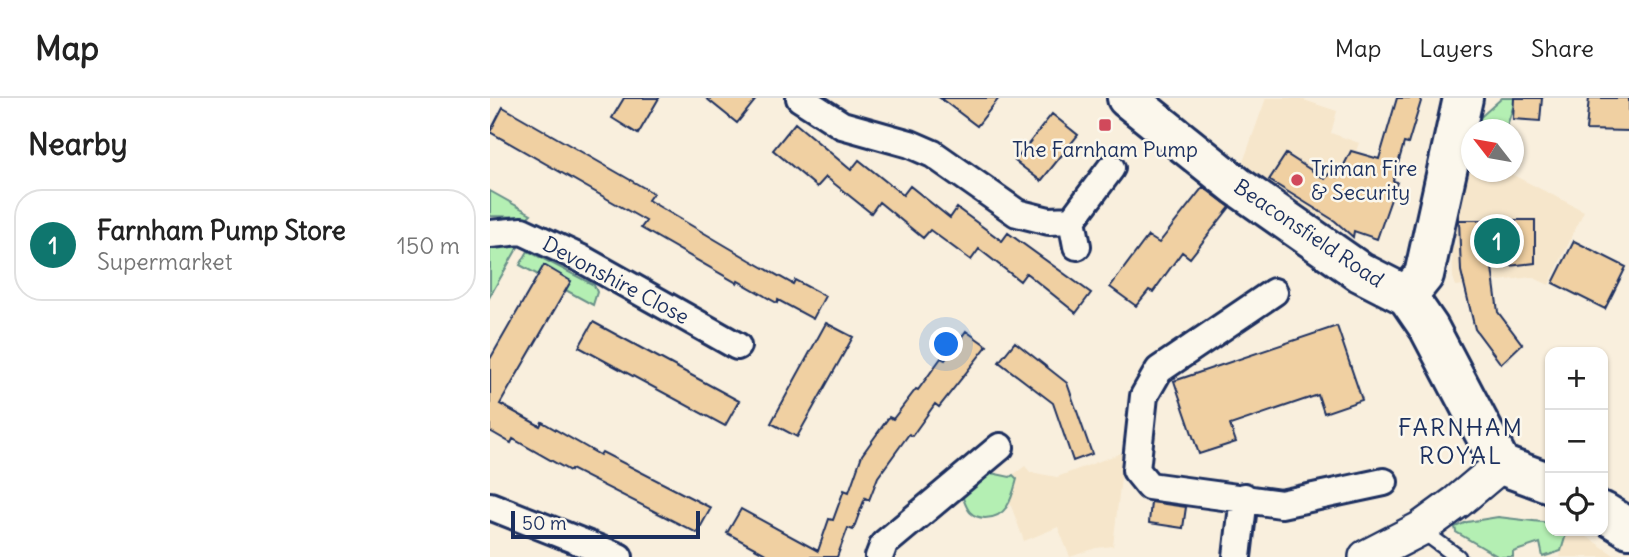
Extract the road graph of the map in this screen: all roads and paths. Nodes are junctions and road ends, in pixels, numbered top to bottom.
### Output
1 (800, 98) edge
2 (1128, 98) edge
3 (1463, 98) edge
4 (1111, 168) dead end
5 (1072, 220) junction
6 (490, 234) edge
7 (1077, 246) dead end
8 (1274, 292) dead end
9 (1407, 296) junction
10 (737, 346) dead end
11 (1000, 447) dead end
12 (1501, 465) junction
13 (1545, 481) edge
14 (1384, 482) dead end
15 (1244, 497) junction
16 (490, 506) edge
17 (1608, 515) edge
18 (1629, 528) edge
19 (1420, 529) junction
20 (619, 557) edge
21 (878, 557) edge
22 (1237, 557) edge
23 (1366, 557) edge
24 (1458, 557) edge

1 - 5 street
2 - 9 main road, Beaconsfield Road
3 - 9 main road
4 - 5 street
5 - 7 street
6 - 10 street, Devonshire Close
8 - 15 street
9 - 12 main road, Beaconsfield Road
11 - 21 street
12 - 13 main road
12 - 19 street
14 - 15 street
15 - 22 street
16 - 20 street
17 - 18 main road
19 - 23 street
19 - 24 lane

